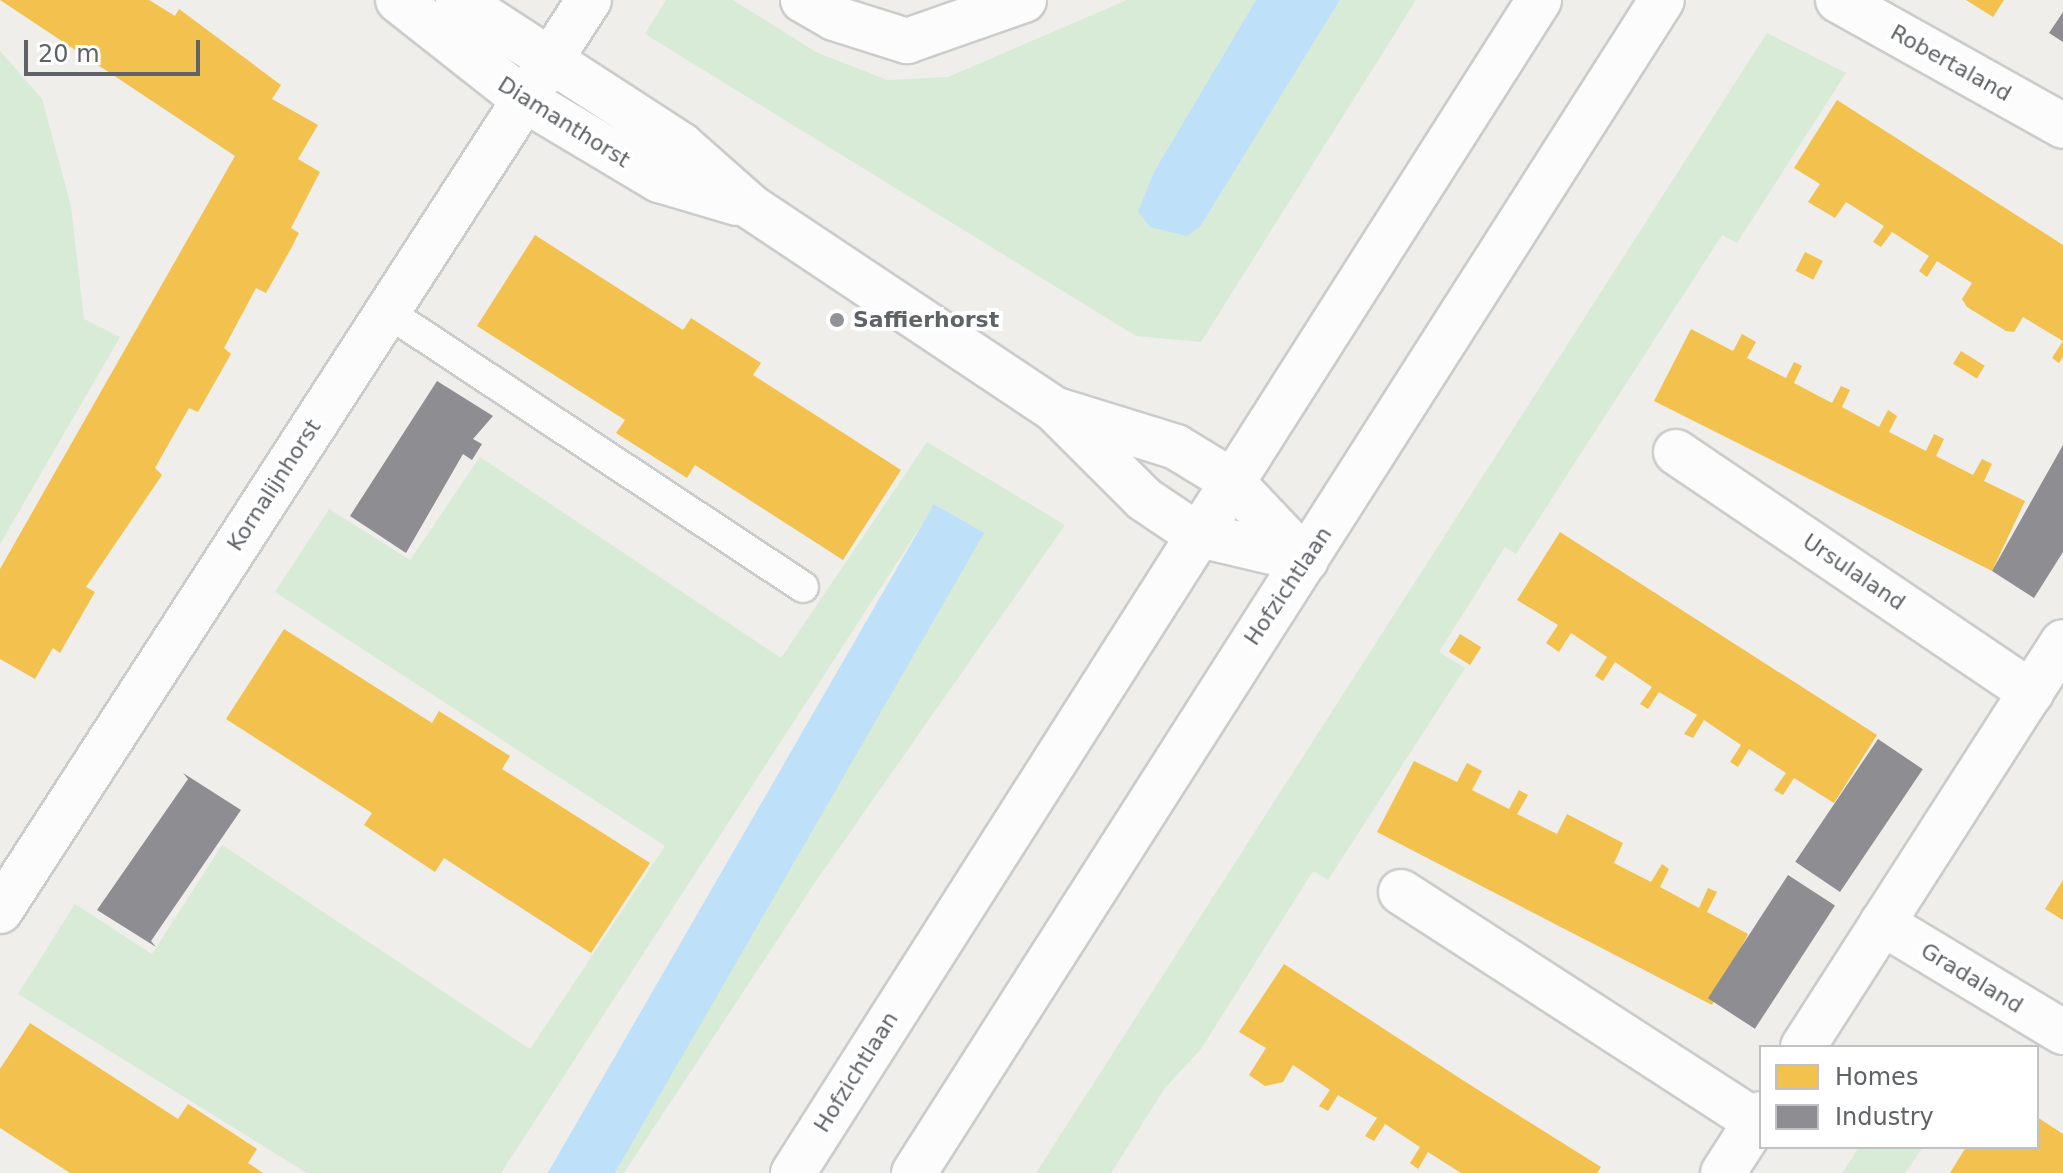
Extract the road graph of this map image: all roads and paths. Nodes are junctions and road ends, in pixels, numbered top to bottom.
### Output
1 (398, 0) edge
2 (458, 0) edge
3 (589, 0) edge
4 (803, 0) edge
5 (1024, 0) edge
6 (1539, 0) edge
7 (1662, 0) edge
8 (1838, 0) edge
9 (549, 58) junction
10 (522, 98) junction
11 (2063, 126) edge
12 (751, 207) junction
13 (386, 311) junction
14 (1054, 409) junction
15 (1676, 452) dead end
16 (1230, 480) junction
17 (1196, 534) junction
18 (1306, 560) junction
19 (803, 587) dead end
20 (2063, 642) edge
21 (2031, 692) junction
22 (1401, 892) dead end
23 (0, 911) edge
24 (1882, 923) junction
25 (2063, 1032) edge
26 (1804, 1045) edge
27 (1758, 1118) edge
28 (793, 1173) edge
29 (914, 1173) edge
30 (1723, 1173) edge

1 - 10 street, Diamanthorst
2 - 9 street, Diamanthorst
3 - 9 street
4 - 5 street
6 - 16 street, Hofzichtlaan
7 - 18 street, Hofzichtlaan
8 - 11 street, Robertaland
9 - 10 street, Kornalijnhorst
9 - 12 street, Diamanthorst
10 - 12 street, Diamanthorst
10 - 13 street, Kornalijnhorst
12 - 14 street, Diamanthorst
13 - 19 lane
13 - 23 street, Kornalijnhorst
14 - 16 street, Diamanthorst
14 - 17 street, Diamanthorst
15 - 21 street, Ursulaland
16 - 17 street, Hofzichtlaan
16 - 18 street, Diamanthorst
17 - 18 street, Diamanthorst
17 - 28 street, Hofzichtlaan
18 - 29 street, Hofzichtlaan
20 - 21 street
21 - 24 street
22 - 27 street
24 - 25 street, Gradaland
24 - 26 street
27 - 30 street

